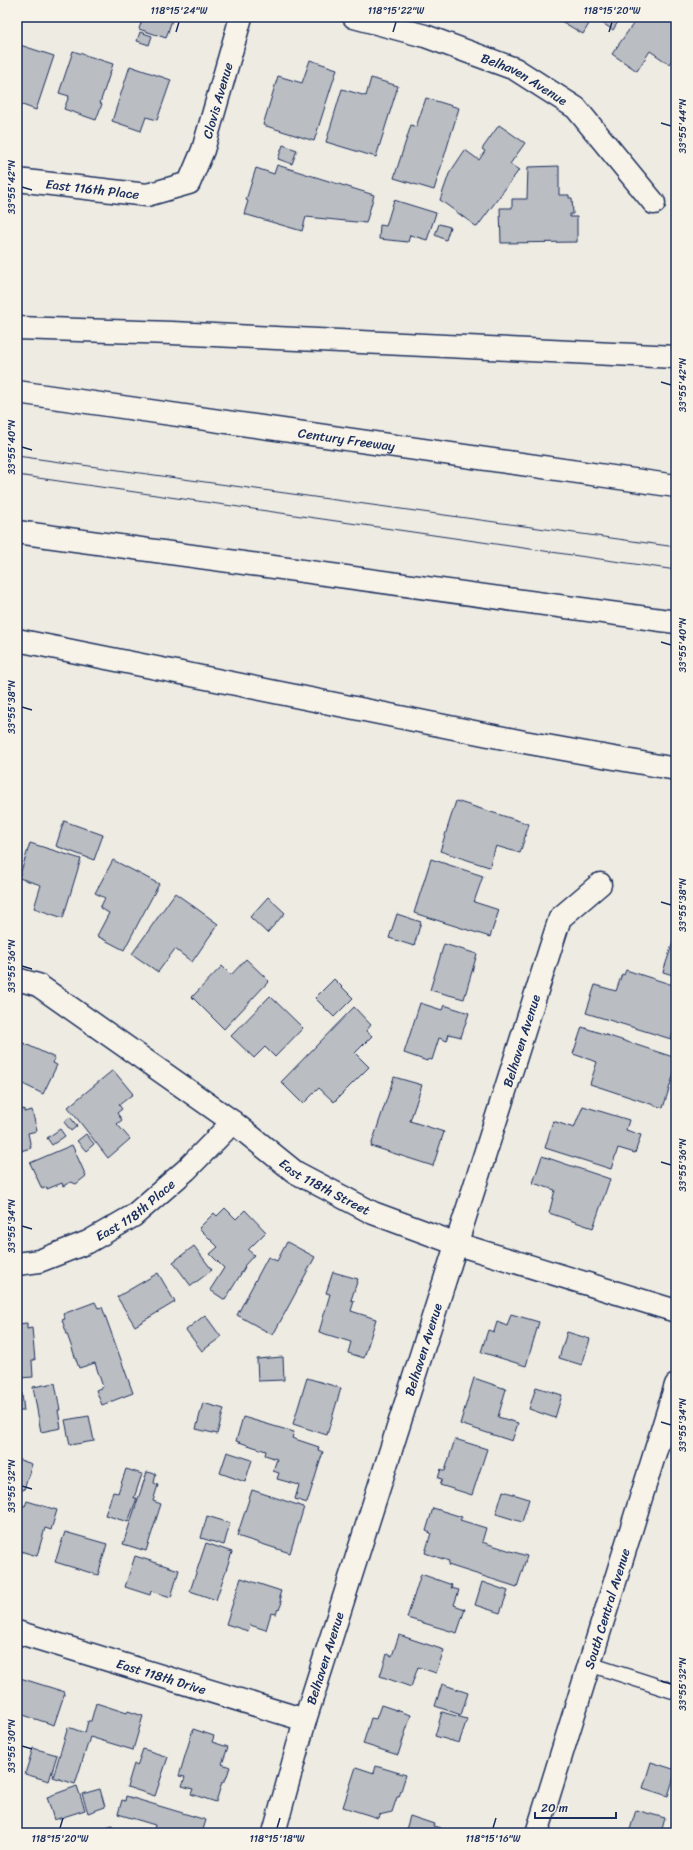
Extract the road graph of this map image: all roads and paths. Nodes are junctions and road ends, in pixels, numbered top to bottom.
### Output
1 (241, 17) edge
2 (354, 17) edge
3 (17, 180) edge
4 (190, 183) joint
5 (654, 203) dead end
6 (17, 328) edge
7 (676, 357) edge
8 (17, 392) edge
9 (676, 486) edge
10 (17, 532) edge
11 (676, 622) edge
12 (17, 640) edge
13 (676, 769) edge
14 (600, 884) dead end
15 (17, 979) edge
16 (233, 1122) junction
17 (457, 1244) junction
18 (17, 1264) edge
19 (676, 1311) edge
20 (676, 1385) edge
21 (17, 1632) edge
22 (589, 1664) junction
23 (676, 1692) edge
24 (305, 1720) junction
25 (274, 1833) edge
26 (537, 1833) edge

1 - 4 main road, Clovis Avenue
2 - 5 main road, Belhaven Avenue
3 - 4 main road, East 116th Place
6 - 7 main road
8 - 9 main road, Century Freeway
10 - 11 main road
12 - 13 main road
14 - 17 main road, Belhaven Avenue
15 - 16 main road, East 118th Street
16 - 17 main road, East 118th Street
16 - 18 main road, East 118th Place
17 - 19 main road, East 118th Street
17 - 24 main road, Belhaven Avenue
20 - 22 main road, South Central Avenue
21 - 24 main road, East 118th Drive
22 - 23 lane
22 - 26 main road, South Central Avenue
24 - 25 main road, Belhaven Avenue

